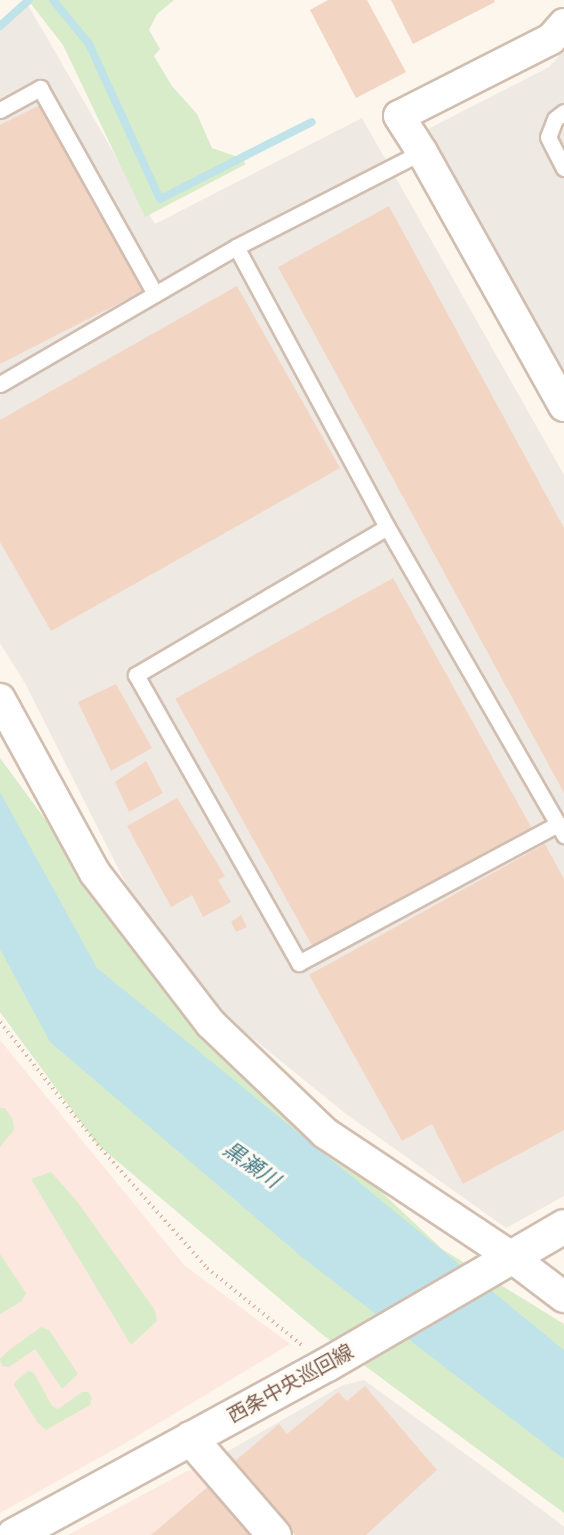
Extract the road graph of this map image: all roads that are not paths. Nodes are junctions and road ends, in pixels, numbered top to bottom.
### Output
1 (564, 24) edge
2 (0, 110) edge
3 (564, 112) edge
4 (422, 152) junction
5 (564, 168) edge
6 (236, 248) junction
7 (155, 294) junction
8 (0, 384) edge
9 (564, 406) edge
10 (387, 527) junction
11 (0, 699) edge
12 (561, 830) edge
13 (564, 1226) edge
14 (510, 1256) junction
15 (564, 1297) edge
16 (190, 1438) junction
17 (13, 1535) edge
18 (274, 1535) edge

1 - 4 street
2 - 7 lane
3 - 5 lane
4 - 6 lane
4 - 9 street
6 - 7 lane
6 - 10 lane
7 - 8 lane
10 - 12 lane
10 - 12 lane
11 - 14 street
13 - 14 street, 西条中央巡回線
14 - 15 street
14 - 16 street, 西条中央巡回線
16 - 17 street, 西条中央巡回線
16 - 18 street

